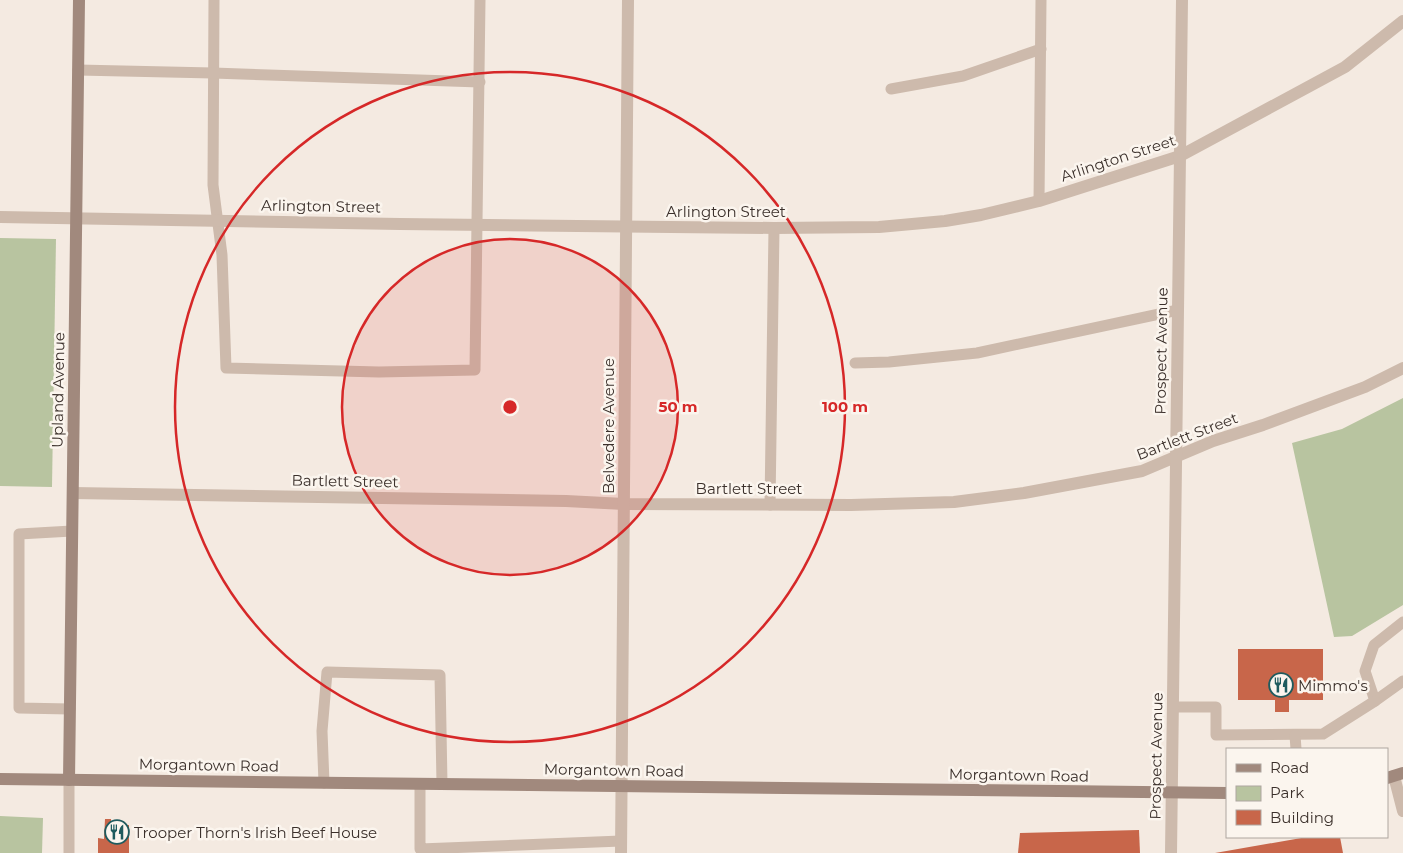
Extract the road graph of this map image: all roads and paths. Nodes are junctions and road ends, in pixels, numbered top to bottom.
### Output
1 (79, 0) edge
2 (214, 0) edge
3 (480, 0) edge
4 (628, 0) edge
5 (1041, 0) edge
6 (1182, 0) edge
7 (1403, 21) edge
8 (1041, 49) junction
9 (78, 70) junction
10 (213, 72) junction
11 (480, 82) junction
12 (891, 89) dead end
13 (1180, 156) junction
14 (1039, 201) junction
15 (0, 217) edge
16 (77, 218) junction
17 (217, 220) junction
18 (477, 224) junction
19 (626, 227) junction
20 (774, 228) junction
21 (1178, 310) junction
22 (855, 363) dead end
23 (1403, 368) edge
24 (1176, 456) junction
25 (73, 493) junction
26 (624, 504) junction
27 (770, 505) junction
28 (72, 531) junction
29 (1403, 622) edge
30 (1403, 680) edge
31 (1375, 701) junction
32 (1173, 707) junction
33 (70, 709) junction
34 (1296, 734) junction
35 (1296, 748) edge
36 (1395, 776) edge
37 (0, 779) edge
38 (69, 780) junction
39 (324, 783) junction
40 (420, 784) junction
41 (442, 784) junction
42 (621, 786) junction
43 (1172, 793) junction
44 (1226, 793) edge
45 (1403, 811) edge
46 (621, 847) edge
47 (69, 853) edge
48 (1171, 853) edge

1 - 9 main road, Upland Avenue
2 - 10 lane
3 - 11 lane
4 - 19 street, Belvedere Avenue
5 - 8 lane
6 - 13 street, Prospect Avenue
7 - 13 street, Arlington Street
8 - 12 lane
8 - 14 lane
9 - 10 lane
9 - 16 main road, Upland Avenue
10 - 11 lane
10 - 17 lane
11 - 18 lane
13 - 14 street, Arlington Street
13 - 21 street, Prospect Avenue
14 - 20 street, Arlington Street
15 - 16 street, Arlington Street
16 - 17 street, Arlington Street
16 - 25 main road, Upland Avenue
17 - 18 street, Arlington Street
17 - 18 lane
18 - 19 street, Arlington Street
19 - 20 street, Arlington Street
19 - 26 street, Belvedere Avenue
20 - 27 lane
21 - 22 lane
21 - 24 street, Prospect Avenue
23 - 24 street, Bartlett Street
24 - 27 street, Bartlett Street
24 - 32 street, Prospect Avenue
25 - 26 street, Bartlett Street
25 - 28 main road, Upland Avenue
26 - 27 street, Bartlett Street
26 - 42 street, Belvedere Avenue
28 - 33 main road, Upland Avenue
28 - 33 lane
29 - 31 lane
30 - 31 lane
31 - 34 lane
32 - 34 lane
32 - 43 street, Prospect Avenue
33 - 38 main road, Upland Avenue
34 - 35 lane
36 - 45 street
37 - 38 main road, Morgantown Road
38 - 39 main road, Morgantown Road
38 - 47 lane
39 - 40 main road, Morgantown Road
39 - 41 lane
40 - 41 main road, Morgantown Road
40 - 46 lane
41 - 42 main road, Morgantown Road
42 - 43 main road, Morgantown Road
42 - 46 street, Belvedere Avenue
43 - 44 main road, Morgantown Road
43 - 48 street, Prospect Avenue

